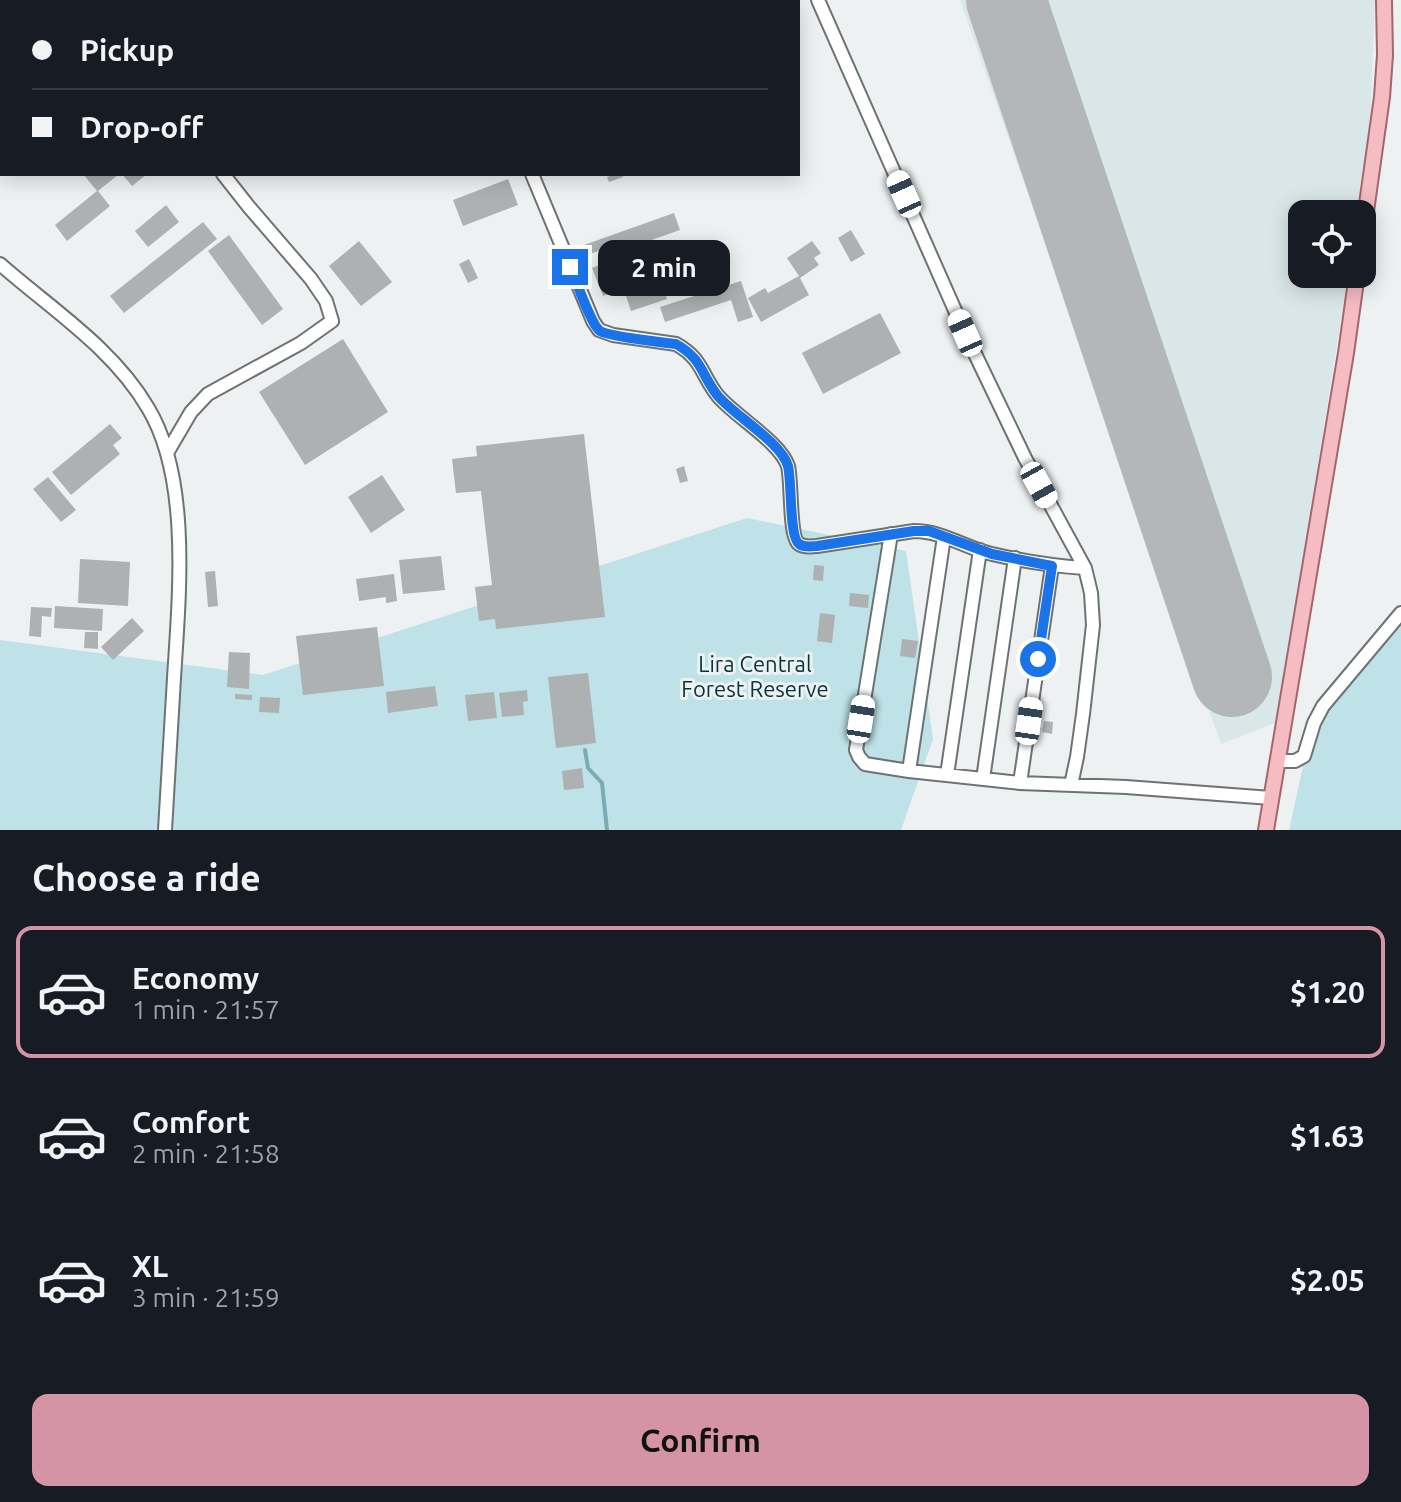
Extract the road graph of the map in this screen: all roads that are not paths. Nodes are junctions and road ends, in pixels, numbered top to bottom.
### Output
1 (818, 0) edge
2 (1384, 0) edge
3 (225, 176) edge
4 (533, 176) edge
5 (1368, 200) edge
6 (0, 264) edge
7 (1355, 288) edge
8 (167, 453) junction
9 (891, 534) junction
10 (944, 537) junction
11 (980, 550) junction
12 (1015, 558) junction
13 (1052, 566) junction
14 (1085, 568) junction
15 (1401, 613) edge
16 (1277, 761) junction
17 (909, 771) junction
18 (947, 775) junction
19 (983, 779) junction
20 (1020, 783) junction
21 (1071, 785) junction
22 (1271, 798) junction
23 (165, 830) edge
24 (1266, 830) edge

1 - 14 street
2 - 5 main road
3 - 8 street
4 - 9 street
6 - 8 street
7 - 16 main road
8 - 23 street
9 - 10 street
9 - 17 street
10 - 11 street
10 - 17 street
11 - 12 street
11 - 18 street
12 - 13 street
12 - 19 street
13 - 14 street
13 - 20 street
14 - 21 street
15 - 16 street
16 - 22 main road
17 - 18 street
18 - 19 street
19 - 20 street
20 - 21 street
21 - 22 street
22 - 24 main road

